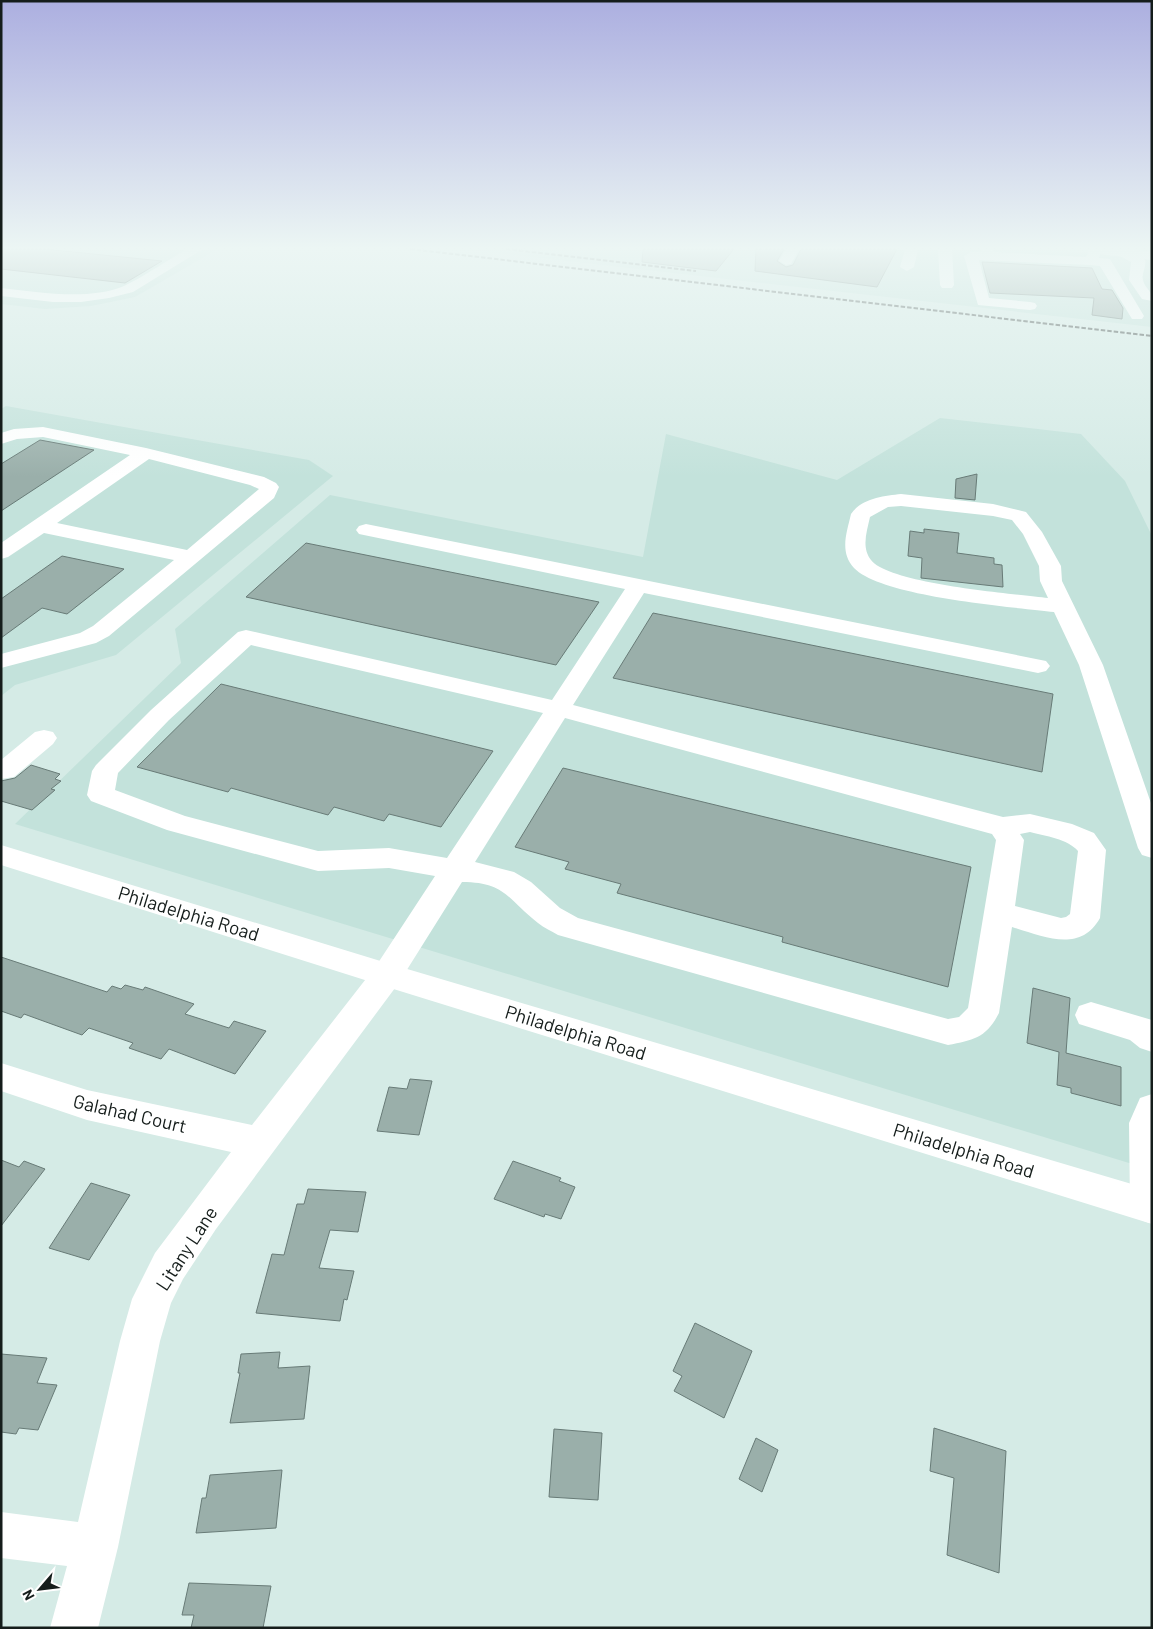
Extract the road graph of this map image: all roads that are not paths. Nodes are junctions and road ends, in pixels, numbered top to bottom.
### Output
1 (1, 440) edge
2 (146, 453) junction
3 (40, 526) junction
4 (64, 530) junction
5 (366, 530) dead end
6 (191, 556) junction
7 (3, 563) edge
8 (638, 585) junction
9 (1062, 606) junction
10 (1, 660) edge
11 (1038, 666) dead end
12 (558, 709) junction
13 (44, 738) dead end
14 (1, 770) edge
15 (1002, 827) junction
16 (1152, 848) edge
17 (1, 855) edge
18 (453, 872) junction
19 (998, 913) junction
20 (387, 975) junction
21 (1091, 1015) dead end
22 (1152, 1038) edge
23 (1, 1077) edge
24 (1152, 1109) edge
25 (261, 1143) junction
26 (1150, 1206) edge
27 (1, 1535) edge
28 (95, 1547) junction
29 (74, 1628) edge

1 - 2 main road
2 - 3 main road
2 - 6 main road
3 - 4 main road
3 - 7 main road
4 - 6 main road
4 - 7 main road
5 - 8 main road
6 - 10 main road
8 - 11 main road
8 - 12 main road, Litany Lane
9 - 9 main road
9 - 16 main road
12 - 15 main road
12 - 18 main road, Litany Lane
12 - 18 main road
13 - 14 main road
15 - 19 main road
15 - 19 main road
17 - 20 main road, Philadelphia Road
18 - 19 main road
18 - 20 main road, Litany Lane
20 - 25 main road, Litany Lane
20 - 26 main road, Philadelphia Road
21 - 22 main road
23 - 25 main road, Galahad Court
24 - 26 main road
25 - 28 main road, Litany Lane
27 - 28 main road
28 - 29 main road, Litany Lane

